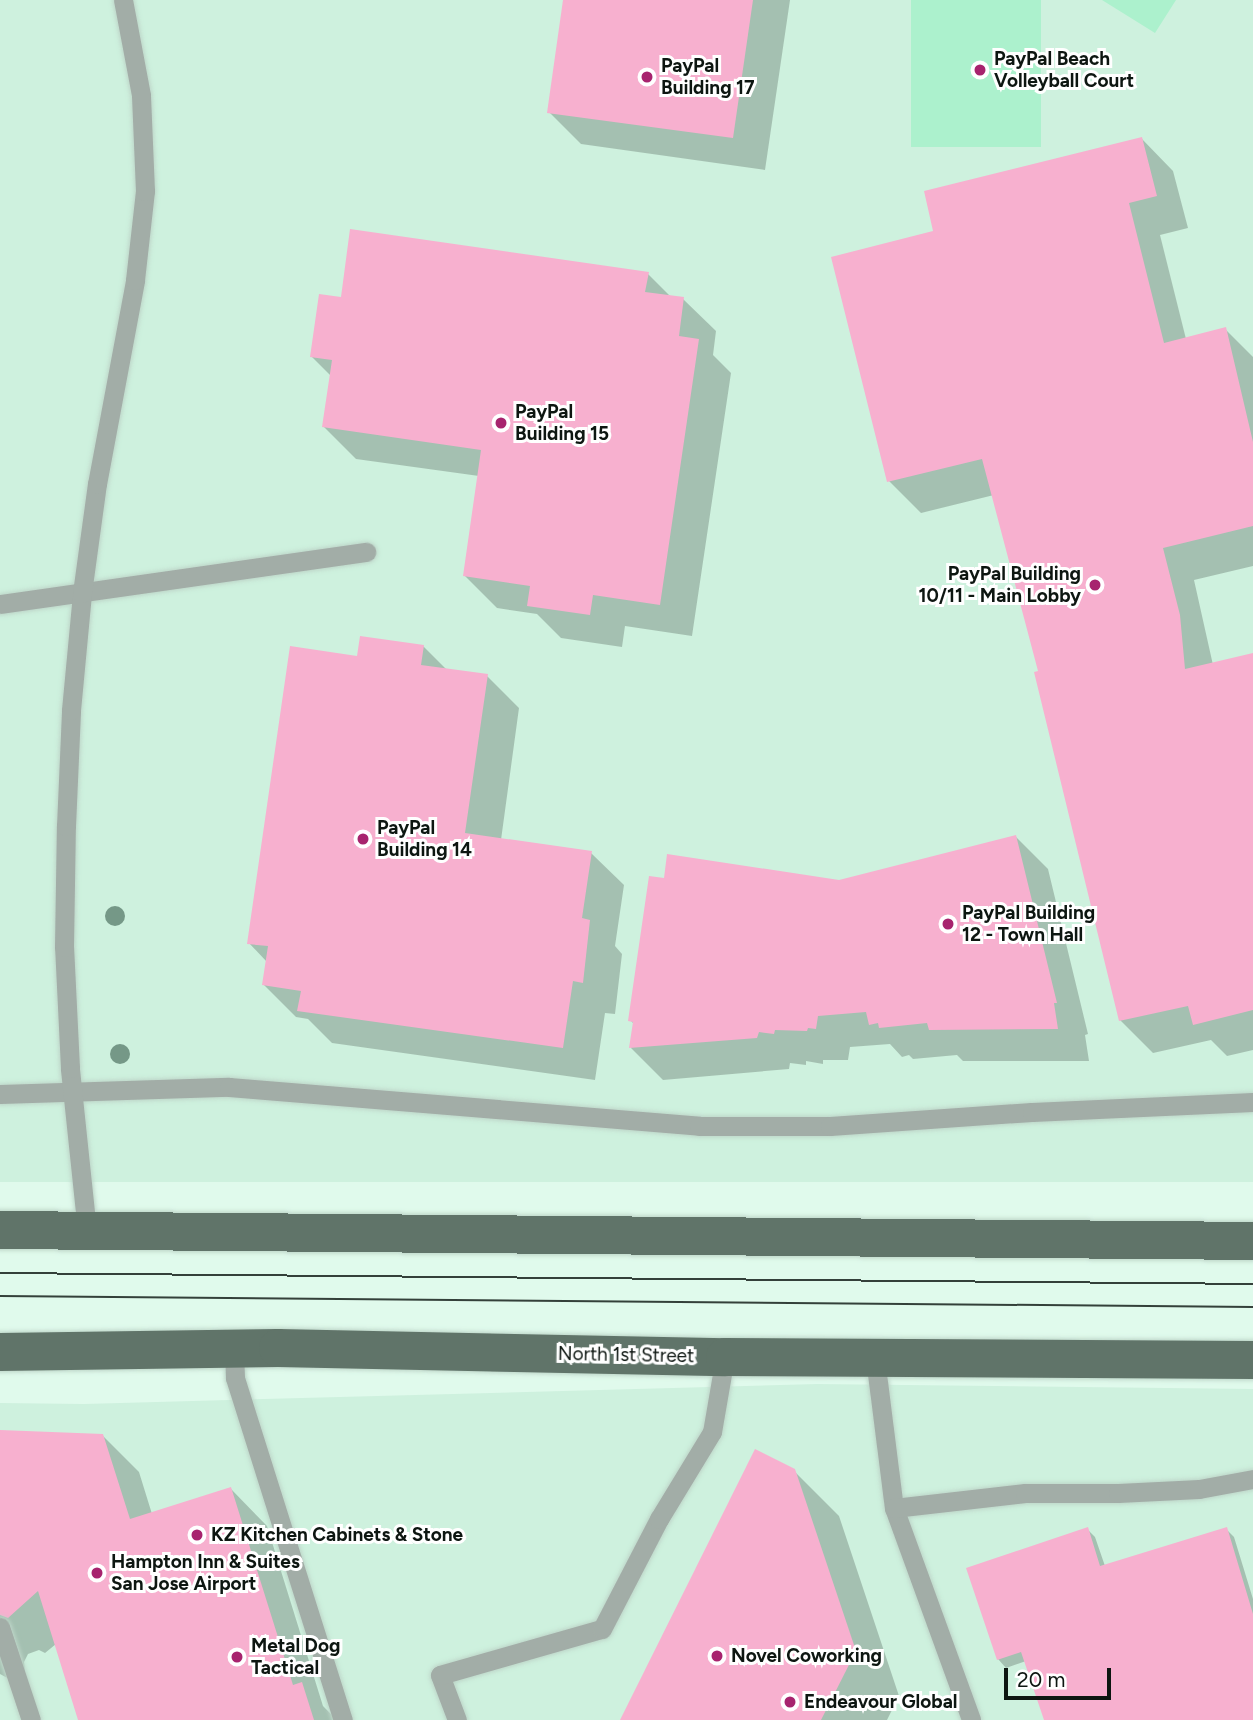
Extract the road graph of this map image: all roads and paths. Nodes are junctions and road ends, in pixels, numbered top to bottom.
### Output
1 (123, 0) edge
2 (366, 552) dead end
3 (82, 593) junction
4 (0, 604) edge
5 (73, 1093) junction
6 (0, 1094) edge
7 (1253, 1102) edge
8 (0, 1230) edge
9 (87, 1231) junction
10 (1253, 1241) edge
11 (234, 1349) junction
12 (0, 1352) edge
13 (725, 1357) junction
14 (875, 1358) junction
15 (1253, 1360) edge
16 (1253, 1479) edge
17 (894, 1508) junction
18 (0, 1627) edge
19 (31, 1720) edge
20 (343, 1720) edge
21 (457, 1720) edge
22 (971, 1720) edge

1 - 3 lane
2 - 3 lane
3 - 4 lane
3 - 5 lane
5 - 6 lane
5 - 7 lane
5 - 9 lane
8 - 9 main road
9 - 10 main road
11 - 12 main road, North 1st Street
11 - 13 main road, North 1st Street
11 - 20 lane
13 - 14 main road, North 1st Street
13 - 21 lane
14 - 15 main road, North 1st Street
14 - 17 lane
16 - 17 lane
17 - 22 lane
18 - 19 lane

